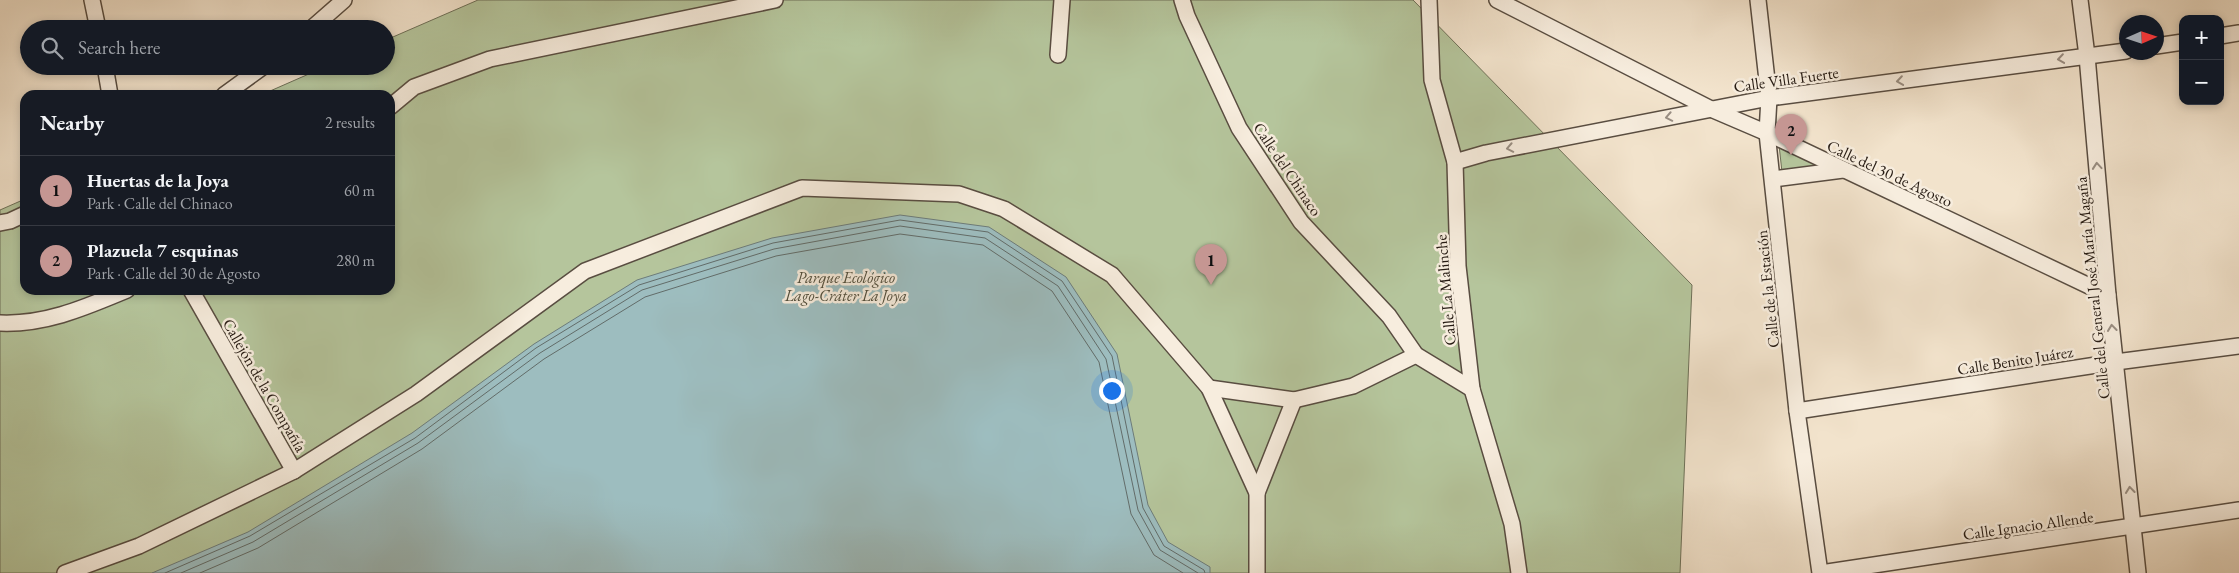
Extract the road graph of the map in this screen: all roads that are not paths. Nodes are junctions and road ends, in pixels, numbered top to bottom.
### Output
1 (92, 0) edge
2 (344, 0) edge
3 (775, 0) edge
4 (1062, 0) edge
5 (1182, 0) edge
6 (1429, 0) edge
7 (1497, 0) edge
8 (1758, 0) edge
9 (2080, 0) edge
10 (96, 20) edge
11 (321, 20) edge
12 (2239, 33) edge
13 (2224, 35) edge
14 (2179, 43) edge
15 (2164, 45) edge
16 (2119, 52) edge
17 (1058, 55) dead end
18 (2087, 56) junction
19 (107, 75) edge
20 (252, 75) edge
21 (109, 90) edge
22 (231, 90) edge
23 (1769, 98) junction
24 (395, 103) edge
25 (1711, 109) junction
26 (1767, 133) junction
27 (1455, 162) junction
28 (1843, 170) junction
29 (1773, 179) junction
30 (20, 216) edge
31 (0, 223) edge
32 (114, 295) edge
33 (194, 295) edge
34 (2108, 296) junction
35 (0, 323) edge
36 (2239, 346) edge
37 (1416, 355) junction
38 (2116, 362) junction
39 (1209, 388) junction
40 (1472, 389) junction
41 (1294, 400) junction
42 (1797, 411) junction
43 (294, 471) junction
44 (1257, 493) junction
45 (2239, 510) edge
46 (2134, 527) junction
47 (65, 573) edge
48 (1258, 573) edge
49 (1519, 573) edge
50 (1820, 573) edge
51 (2138, 573) edge

1 - 10 street
2 - 11 street
3 - 24 street
4 - 17 street
5 - 37 street, Calle del Chinaco
6 - 27 street, Calle La Malinche
7 - 25 street, Calle del 30 de Agosto
8 - 23 street, Calle de la Estación
9 - 18 street, Calle del General José María Magaña
12 - 13 street
14 - 15 street
16 - 18 street, Calle Villa Fuerte
18 -> 23 street, Calle Villa Fuerte
34 -> 18 street, Calle del General José María Magaña
19 - 21 street
20 - 22 street
23 - 25 street, Calle Villa Fuerte
23 - 26 street, Calle de la Estación
25 - 26 street, Calle del 30 de Agosto
25 -> 27 street, Calle Villa Fuerte
26 - 28 street, Calle del 30 de Agosto
26 - 29 street, Calle de la Estación
27 - 40 street, Calle La Malinche
28 - 29 street
28 - 34 street, Calle del 30 de Agosto
29 - 42 street, Calle de la Estación
30 - 31 street
32 - 35 street
33 - 43 street, Callejón de la Compañía
38 -> 34 street, Calle del General José María Magaña
36 - 38 street, Calle Benito Juárez
37 - 40 street, Calle del Chinaco
37 - 41 street
38 - 42 street, Calle Benito Juárez
46 -> 38 street, Calle del General José María Magaña
39 - 41 street
39 - 43 street
39 - 44 street
40 - 49 street, Calle La Malinche
41 - 44 street
42 - 50 street, Calle de la Estación
43 - 47 street
44 - 48 street
45 - 46 street, Calle Ignacio Allende
46 - 50 street, Calle Ignacio Allende
46 - 51 street, Calle del General José María Magaña

